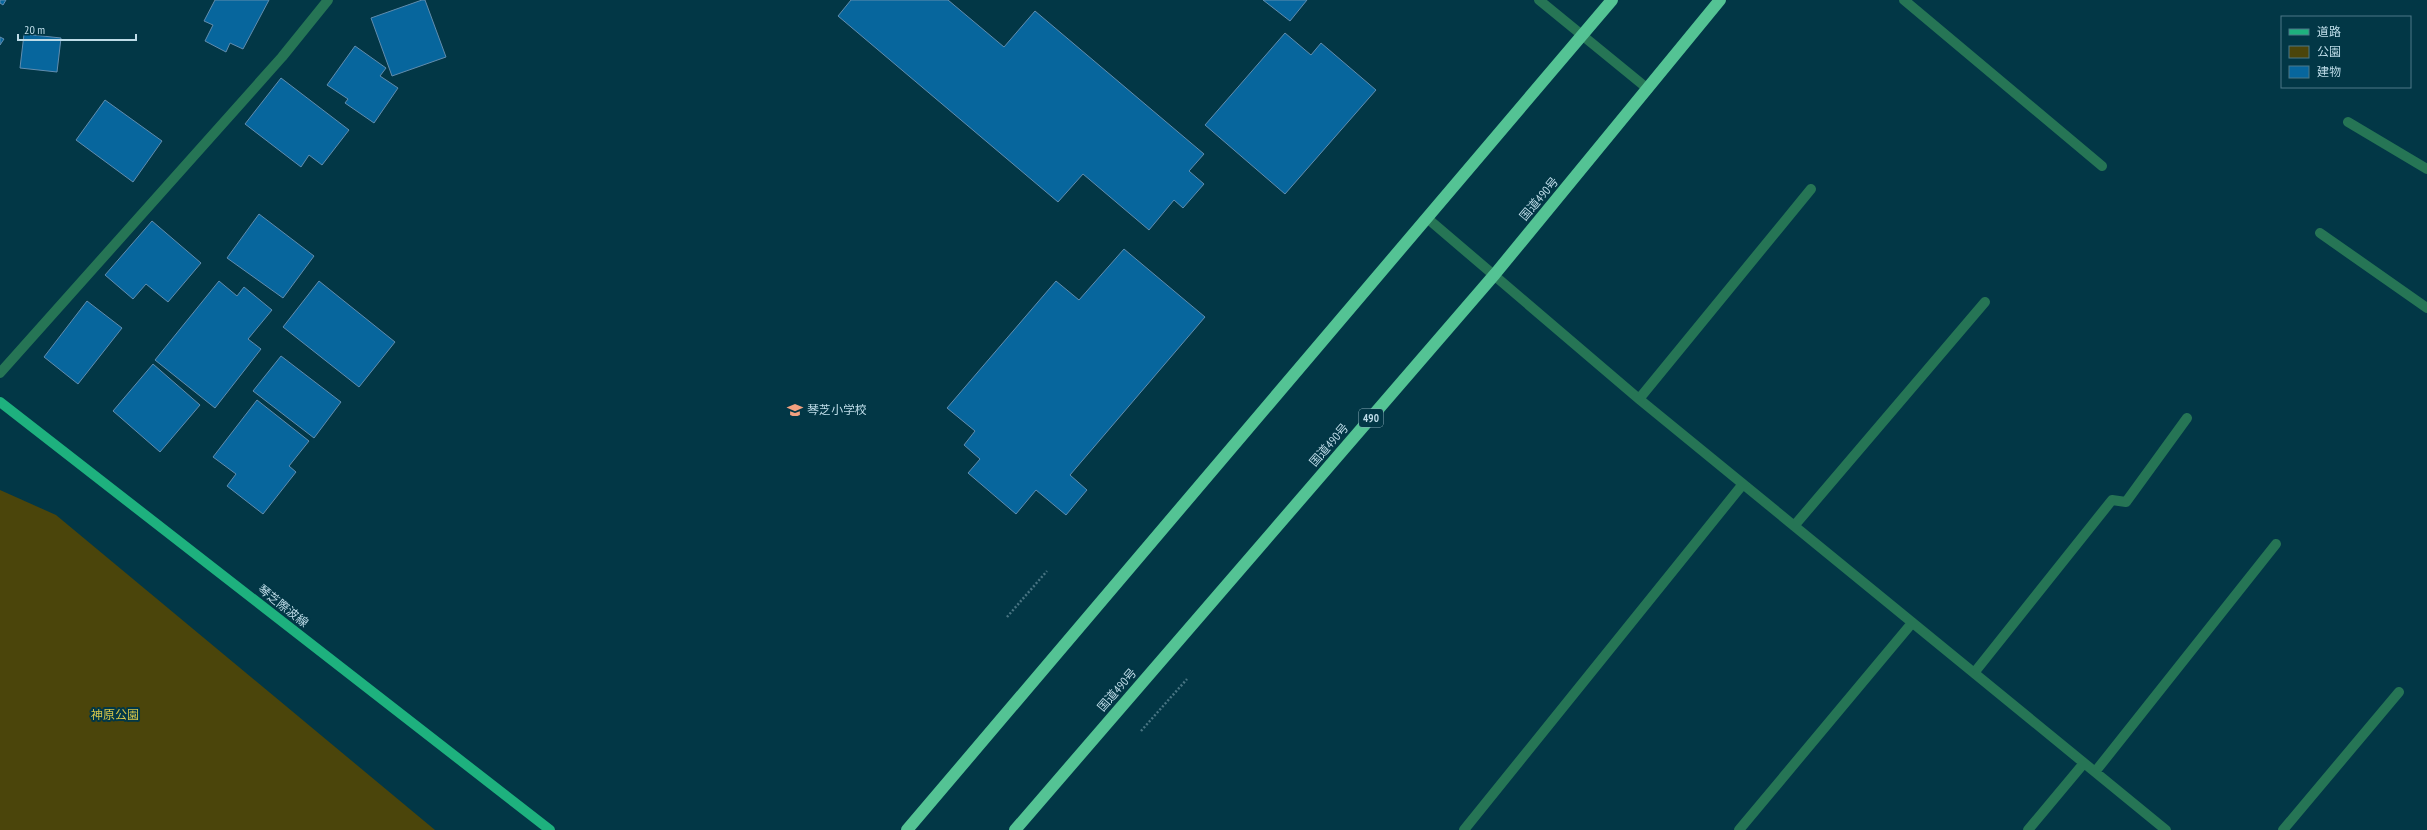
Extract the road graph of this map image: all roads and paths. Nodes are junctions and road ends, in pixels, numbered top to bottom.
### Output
1 (328, 0) edge
2 (1539, 0) edge
3 (1612, 0) edge
4 (1720, 0) edge
5 (1904, 0) edge
6 (1583, 36) junction
7 (1648, 89) junction
8 (2348, 122) dead end
9 (2102, 166) dead end
10 (2427, 169) edge
11 (1811, 189) dead end
12 (1427, 218) junction
13 (2320, 233) dead end
14 (1495, 274) junction
15 (1985, 302) dead end
16 (2426, 306) edge
17 (0, 373) edge
18 (1639, 399) junction
19 (0, 402) edge
20 (2187, 418) dead end
21 (1743, 484) junction
22 (1794, 526) junction
23 (2276, 544) dead end
24 (1047, 571) dead end
25 (1007, 617) dead end
26 (1912, 623) junction
27 (1974, 673) junction
28 (1187, 679) dead end
29 (2399, 692) dead end
30 (1141, 731) dead end
31 (2084, 763) junction
32 (2095, 772) junction
33 (550, 830) edge
34 (908, 830) edge
35 (1015, 830) edge
36 (1464, 830) edge
37 (1739, 830) edge
38 (2028, 830) edge
39 (2166, 830) edge
40 (2283, 830) edge

1 - 17 street
2 - 6 street
3 - 6 highway
4 - 7 highway, 国道490号 / 490
5 - 9 street
6 - 7 street
6 - 12 highway
7 - 14 highway, 国道490号 / 490
8 - 10 street
11 - 18 street
12 - 14 street
12 - 34 highway
13 - 16 street
14 - 18 street
14 - 35 highway, 国道490号 / 490
15 - 22 street
18 - 21 street
19 - 33 main road, 琴芝際波線
20 - 27 street
21 - 22 street
21 - 36 street
22 - 26 street
23 - 32 street
24 - 25 path
26 - 27 street
26 - 37 street
27 - 31 street
28 - 30 path
29 - 40 street
31 - 32 street
31 - 38 street
32 - 39 street

